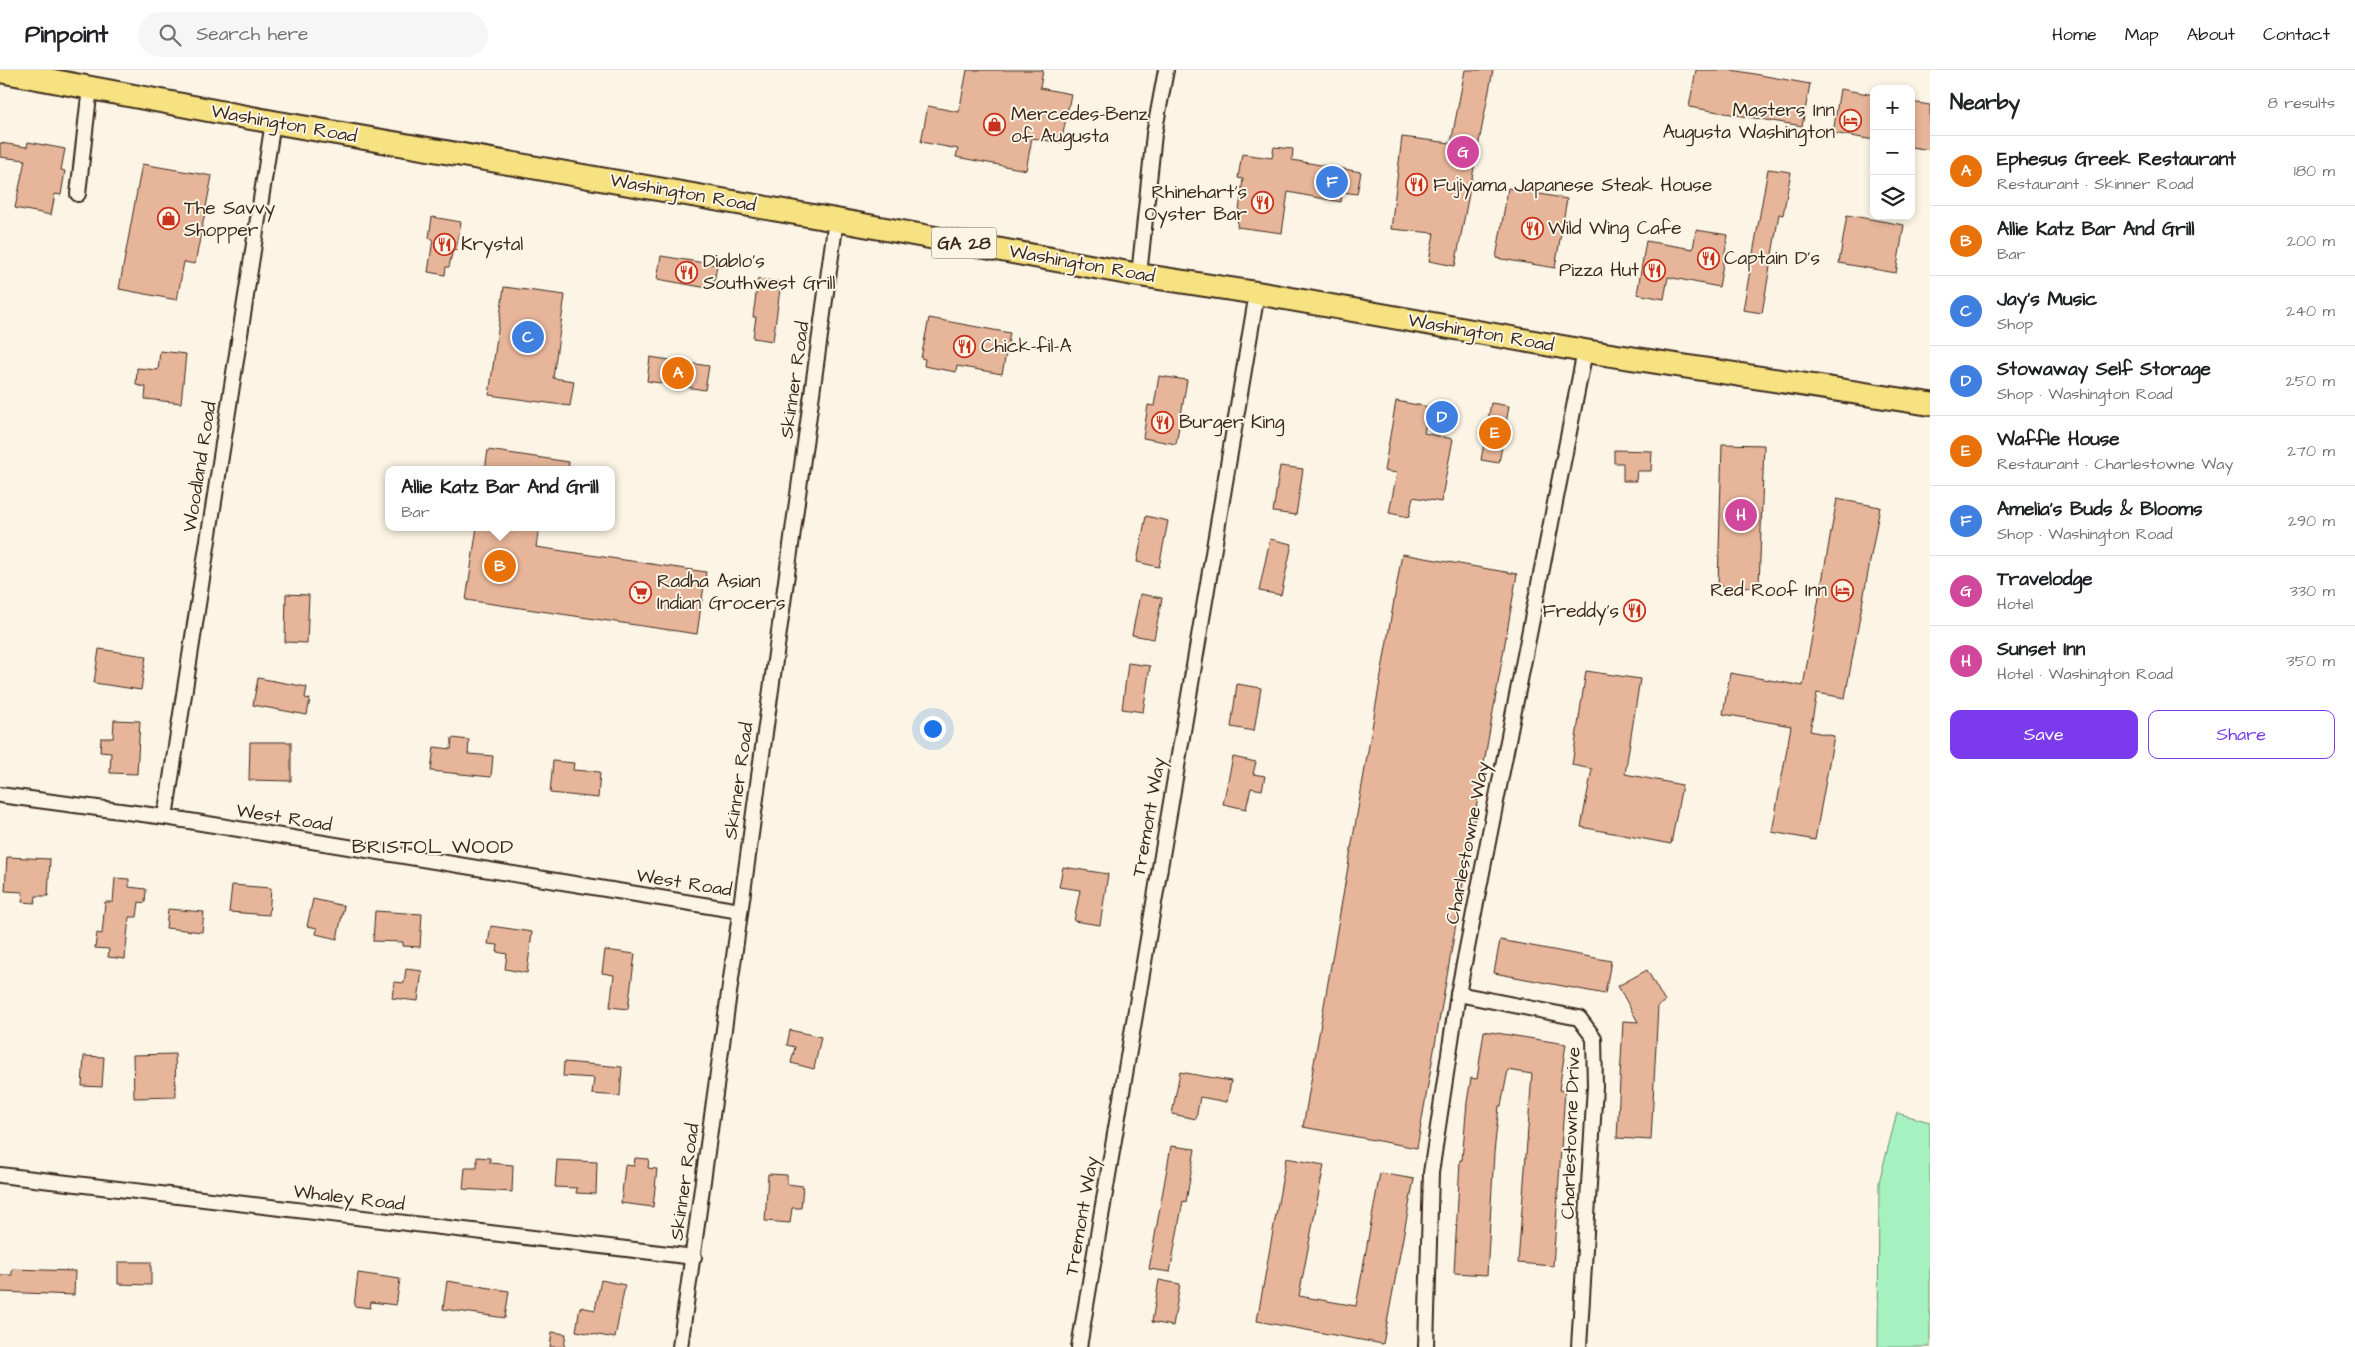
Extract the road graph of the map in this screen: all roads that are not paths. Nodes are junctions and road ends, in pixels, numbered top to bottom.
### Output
1 (1166, 70) edge
2 (0, 71) edge
3 (90, 86) junction
4 (273, 122) junction
5 (78, 194) dead end
6 (836, 220) junction
7 (1139, 275) junction
8 (1257, 293) junction
9 (1585, 351) junction
10 (1930, 404) edge
11 (0, 795) edge
12 (165, 817) junction
13 (740, 911) junction
14 (1458, 994) junction
15 (0, 1176) edge
16 (694, 1257) junction
17 (680, 1347) edge
18 (1078, 1347) edge
19 (1426, 1347) edge
20 (1578, 1347) edge

1 - 7 street
2 - 3 main road, Washington Road / GA 28
3 - 4 main road, Washington Road / GA 28
3 - 5 street
4 - 6 main road, Washington Road / GA 28
4 - 12 street, Woodland Road
6 - 7 main road, Washington Road / GA 28
6 - 13 street, Skinner Road
7 - 8 main road, Washington Road / GA 28
8 - 9 main road, Washington Road / GA 28
8 - 18 street, Tremont Way
9 - 10 main road, Washington Road / GA 28
9 - 14 street, Charlestowne Way
11 - 12 street, West Road
12 - 13 street, West Road
13 - 16 street, Skinner Road
14 - 19 street, Charlestowne Way
14 - 20 street, Charlestowne Drive
15 - 16 street, Whaley Road
16 - 17 street, Skinner Road

